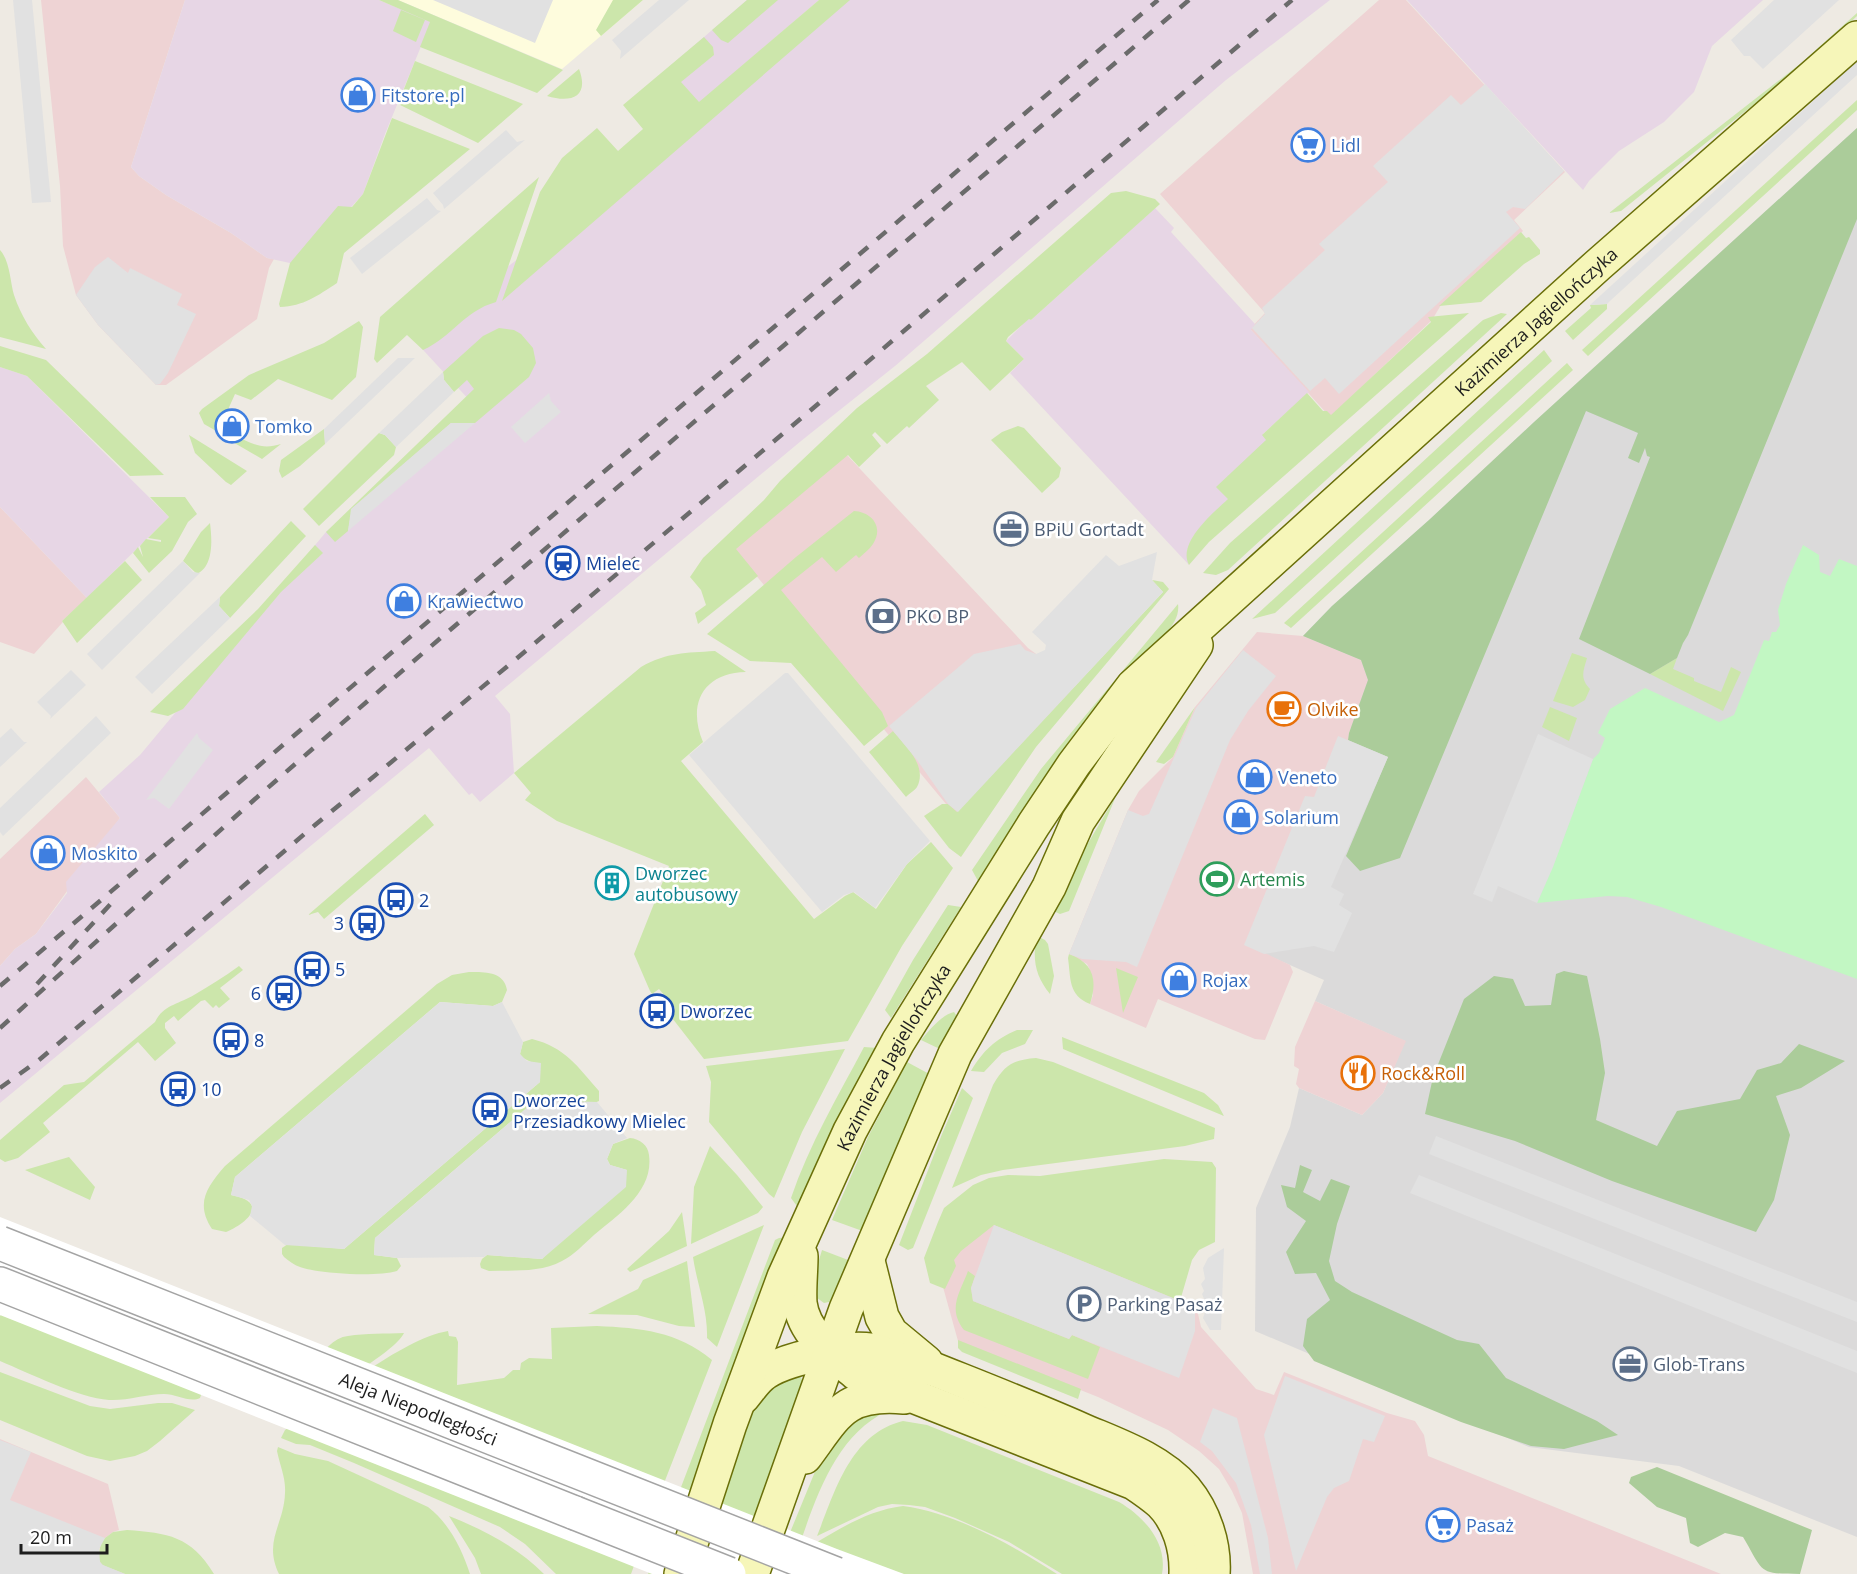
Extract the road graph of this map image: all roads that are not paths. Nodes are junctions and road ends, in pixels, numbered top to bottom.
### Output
1 (1857, 38) edge
2 (1220, 609) junction
3 (801, 1242) junction
4 (0, 1243) edge
5 (868, 1261) junction
6 (0, 1284) edge
7 (831, 1353) junction
8 (927, 1384) junction
9 (738, 1403) junction
10 (786, 1483) junction
11 (681, 1574) edge
12 (729, 1574) edge
13 (752, 1574) edge
14 (836, 1574) edge
15 (1186, 1574) edge
16 (1213, 1574) edge

1 - 2 main road, Kazimierza Jagiellończyka
2 - 3 main road, Kazimierza Jagiellończyka
2 - 5 main road, Kazimierza Jagiellończyka
3 - 7 main road
3 - 9 main road, Kazimierza Jagiellończyka
4 - 14 street, Aleja Niepodległości, bridge
5 - 7 main road, Kazimierza Jagiellończyka
5 - 8 main road
6 - 12 street, bridge
7 - 8 main road
7 - 9 main road
7 - 10 main road, Kazimierza Jagiellończyka
8 - 10 main road
8 - 15 main road
8 - 16 main road
9 - 11 main road, Kazimierza Jagiellończyka
10 - 13 main road, Kazimierza Jagiellończyka

